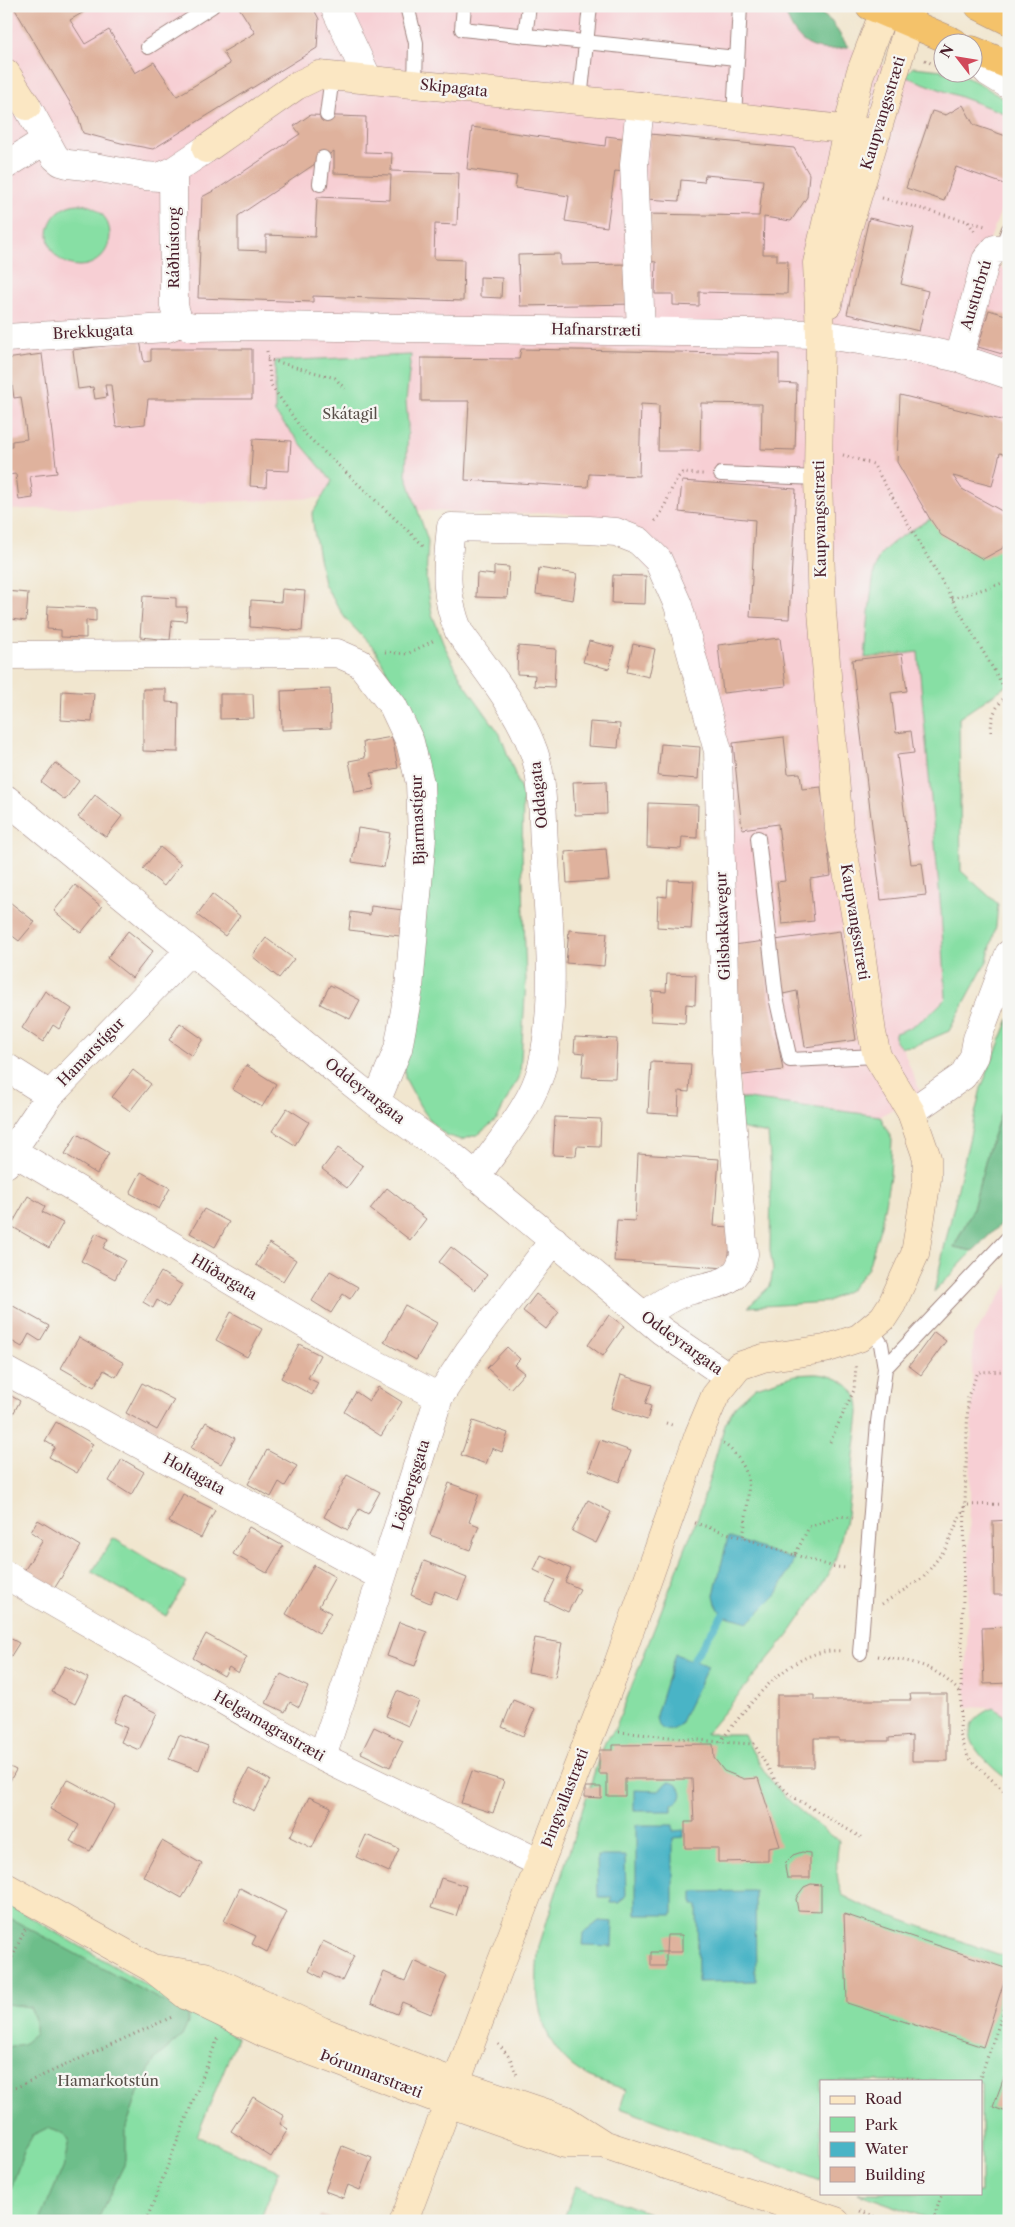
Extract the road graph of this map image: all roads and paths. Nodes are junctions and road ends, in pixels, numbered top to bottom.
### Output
1 (212, 6) edge
2 (334, 6) edge
3 (407, 6) edge
4 (464, 6) edge
5 (529, 6) edge
6 (590, 6) edge
7 (740, 6) edge
8 (979, 6) edge
9 (879, 8) edge
10 (911, 15) edge
11 (1009, 20) edge
12 (938, 32) edge
13 (525, 36) junction
14 (587, 42) junction
15 (148, 47) dead end
16 (982, 54) edge
17 (918, 57) dead end
18 (736, 58) junction
19 (932, 64) edge
20 (1009, 65) edge
21 (982, 66) edge
22 (6, 73) edge
23 (332, 76) junction
24 (368, 79) junction
25 (414, 84) junction
26 (1009, 84) edge
27 (580, 100) junction
28 (27, 106) joint
29 (640, 106) junction
30 (327, 115) dead end
31 (734, 117) junction
32 (848, 129) junction
33 (877, 132) junction
34 (206, 149) joint
35 (53, 151) junction
36 (324, 158) dead end
37 (6, 165) edge
38 (173, 172) junction
39 (320, 184) dead end
40 (859, 192) junction
41 (968, 221) dead end
42 (1006, 242) edge
43 (180, 323) junction
44 (267, 326) junction
45 (641, 331) junction
46 (820, 334) junction
47 (6, 338) edge
48 (959, 358) junction
49 (267, 359) junction
50 (1009, 375) edge
51 (345, 389) dead end
52 (872, 464) dead end
53 (721, 474) joint
54 (818, 478) junction
55 (589, 530) joint
56 (639, 541) junction
57 (447, 569) junction
58 (1009, 580) edge
59 (952, 599) junction
60 (438, 639) dead end
61 (385, 652) dead end
62 (6, 655) edge
63 (1008, 694) edge
64 (991, 732) dead end
65 (6, 799) edge
66 (758, 838) dead end
67 (190, 950) junction
68 (1009, 954) edge
69 (877, 1056) junction
70 (6, 1067) edge
71 (50, 1095) junction
72 (376, 1102) junction
73 (910, 1112) junction
74 (9, 1158) edge
75 (476, 1177) junction
76 (1009, 1237) edge
77 (554, 1240) junction
78 (644, 1316) junction
79 (865, 1334) junction
80 (885, 1368) junction
81 (6, 1371) edge
82 (1009, 1371) edge
83 (729, 1377) junction
84 (439, 1397) junction
85 (666, 1423) dead end
86 (699, 1434) junction
87 (830, 1442) dead end
88 (1009, 1504) edge
89 (965, 1506) junction
90 (690, 1521) dead end
91 (870, 1521) junction
92 (743, 1538) junction
93 (795, 1555) junction
94 (834, 1567) dead end
95 (6, 1575) edge
96 (382, 1577) junction
97 (862, 1616) junction
98 (860, 1653) junction
99 (961, 1693) junction
100 (614, 1732) dead end
101 (720, 1742) junction
102 (322, 1757) junction
103 (1009, 1796) edge
104 (862, 1838) dead end
105 (540, 1863) junction
106 (6, 1887) edge
107 (36, 1903) junction
108 (152, 1968) junction
109 (6, 1971) edge
110 (1009, 1996) edge
111 (215, 2009) junction
112 (475, 2033) junction
113 (886, 2079) dead end
114 (519, 2080) dead end
115 (915, 2080) edge
116 (979, 2080) edge
117 (6, 2092) edge
118 (452, 2093) junction
119 (942, 2194) edge
120 (844, 2214) edge
121 (146, 2221) edge
122 (404, 2221) edge
123 (888, 2221) edge
124 (933, 2221) edge

1 - 15 lane
2 - 24 street
3 - 25 lane
4 - 13 lane
5 - 13 lane
6 - 14 lane
7 - 18 lane
8 - 11 highway
9 - 10 highway
9 - 32 main road, Kaupvangsstræti
10 - 12 highway
10 - 33 main road, Kaupvangsstræti
13 - 14 lane
14 - 18 lane
14 - 27 lane
16 - 20 highway
17 - 19 path
18 - 31 lane
21 - 26 street
22 - 28 main road
23 - 24 main road, Skipagata
23 - 30 lane
23 - 34 main road, Skipagata
24 - 25 main road, Skipagata
25 - 27 main road, Skipagata
27 - 29 main road, Skipagata
28 - 35 street
29 - 31 main road, Skipagata
29 - 45 street
31 - 32 main road, Skipagata
32 - 33 main road, Skipagata
32 - 46 main road, Kaupvangsstræti
33 - 40 main road, Kaupvangsstræti
34 - 38 street, Skipagata
35 - 37 street
35 - 38 street, Skipagata
36 - 39 lane
38 - 43 street, Ráðhústorg
40 - 41 path
40 - 46 main road, Kaupvangsstræti
42 - 48 street, Austurbrú
43 - 44 street, Hafnarstræti
43 - 47 street, Brekkugata
44 - 45 street, Hafnarstræti
44 - 49 path
45 - 46 street, Hafnarstræti
46 - 48 street, Hafnarstræti
46 - 54 main road, Kaupvangsstræti
48 - 50 street, Hafnarstræti
49 - 51 path
49 - 57 path
52 - 59 path
53 - 54 lane
53 - 56 path
54 - 69 main road, Kaupvangsstræti
55 - 56 street, Gilsbakkavegur
55 - 57 street, Oddagata
56 - 78 street, Gilsbakkavegur
57 - 75 street, Oddagata
58 - 59 path
59 - 63 path
60 - 61 path
62 - 72 street, Bjarmastígur
63 - 64 path
65 - 67 street, Oddeyrargata
66 - 69 lane
67 - 71 street, Hamarstígur
67 - 72 street, Oddeyrargata
68 - 73 street
69 - 73 main road, Kaupvangsstræti
70 - 71 street
71 - 74 street, Hamarstígur
72 - 75 street, Oddeyrargata
73 - 79 main road, Kaupvangsstræti
74 - 84 street, Hlíðargata
75 - 77 street, Oddeyrargata
76 - 80 lane
77 - 78 street, Oddeyrargata
77 - 84 street, Lögbergsgata
78 - 83 street, Oddeyrargata
79 - 80 lane
79 - 83 main road
79 - 87 path
80 - 91 lane
81 - 96 street, Holtagata
82 - 89 path
83 - 86 main road, Þingvallastræti
84 - 96 street, Lögbergsgata
85 - 86 path
86 - 92 path
86 - 105 main road, Þingvallastræti
88 - 89 path
89 - 97 path
89 - 99 path
90 - 92 path
91 - 93 path
91 - 97 lane
92 - 93 path
93 - 94 path
95 - 102 street, Helgamagrastræti
96 - 102 street, Lögbergsgata
97 - 98 lane
98 - 99 path
98 - 101 path
99 - 103 path
100 - 101 path
101 - 104 path
102 - 105 street, Helgamagrastræti
105 - 112 main road, Þingvallastræti
106 - 107 main road, Þórunnarstræti
107 - 108 main road, Þórunnarstræti
107 - 109 path
108 - 111 main road, Þórunnarstræti
108 - 118 main road, Þórunnarstræti
110 - 116 path
111 - 117 path
111 - 118 main road, Þórunnarstræti
111 - 121 path
112 - 114 path
112 - 118 main road, Þingvallastræti
113 - 115 path
118 - 120 main road, Þórunnarstræti
118 - 122 main road, Þingvallastræti
119 - 124 path
120 - 123 path

